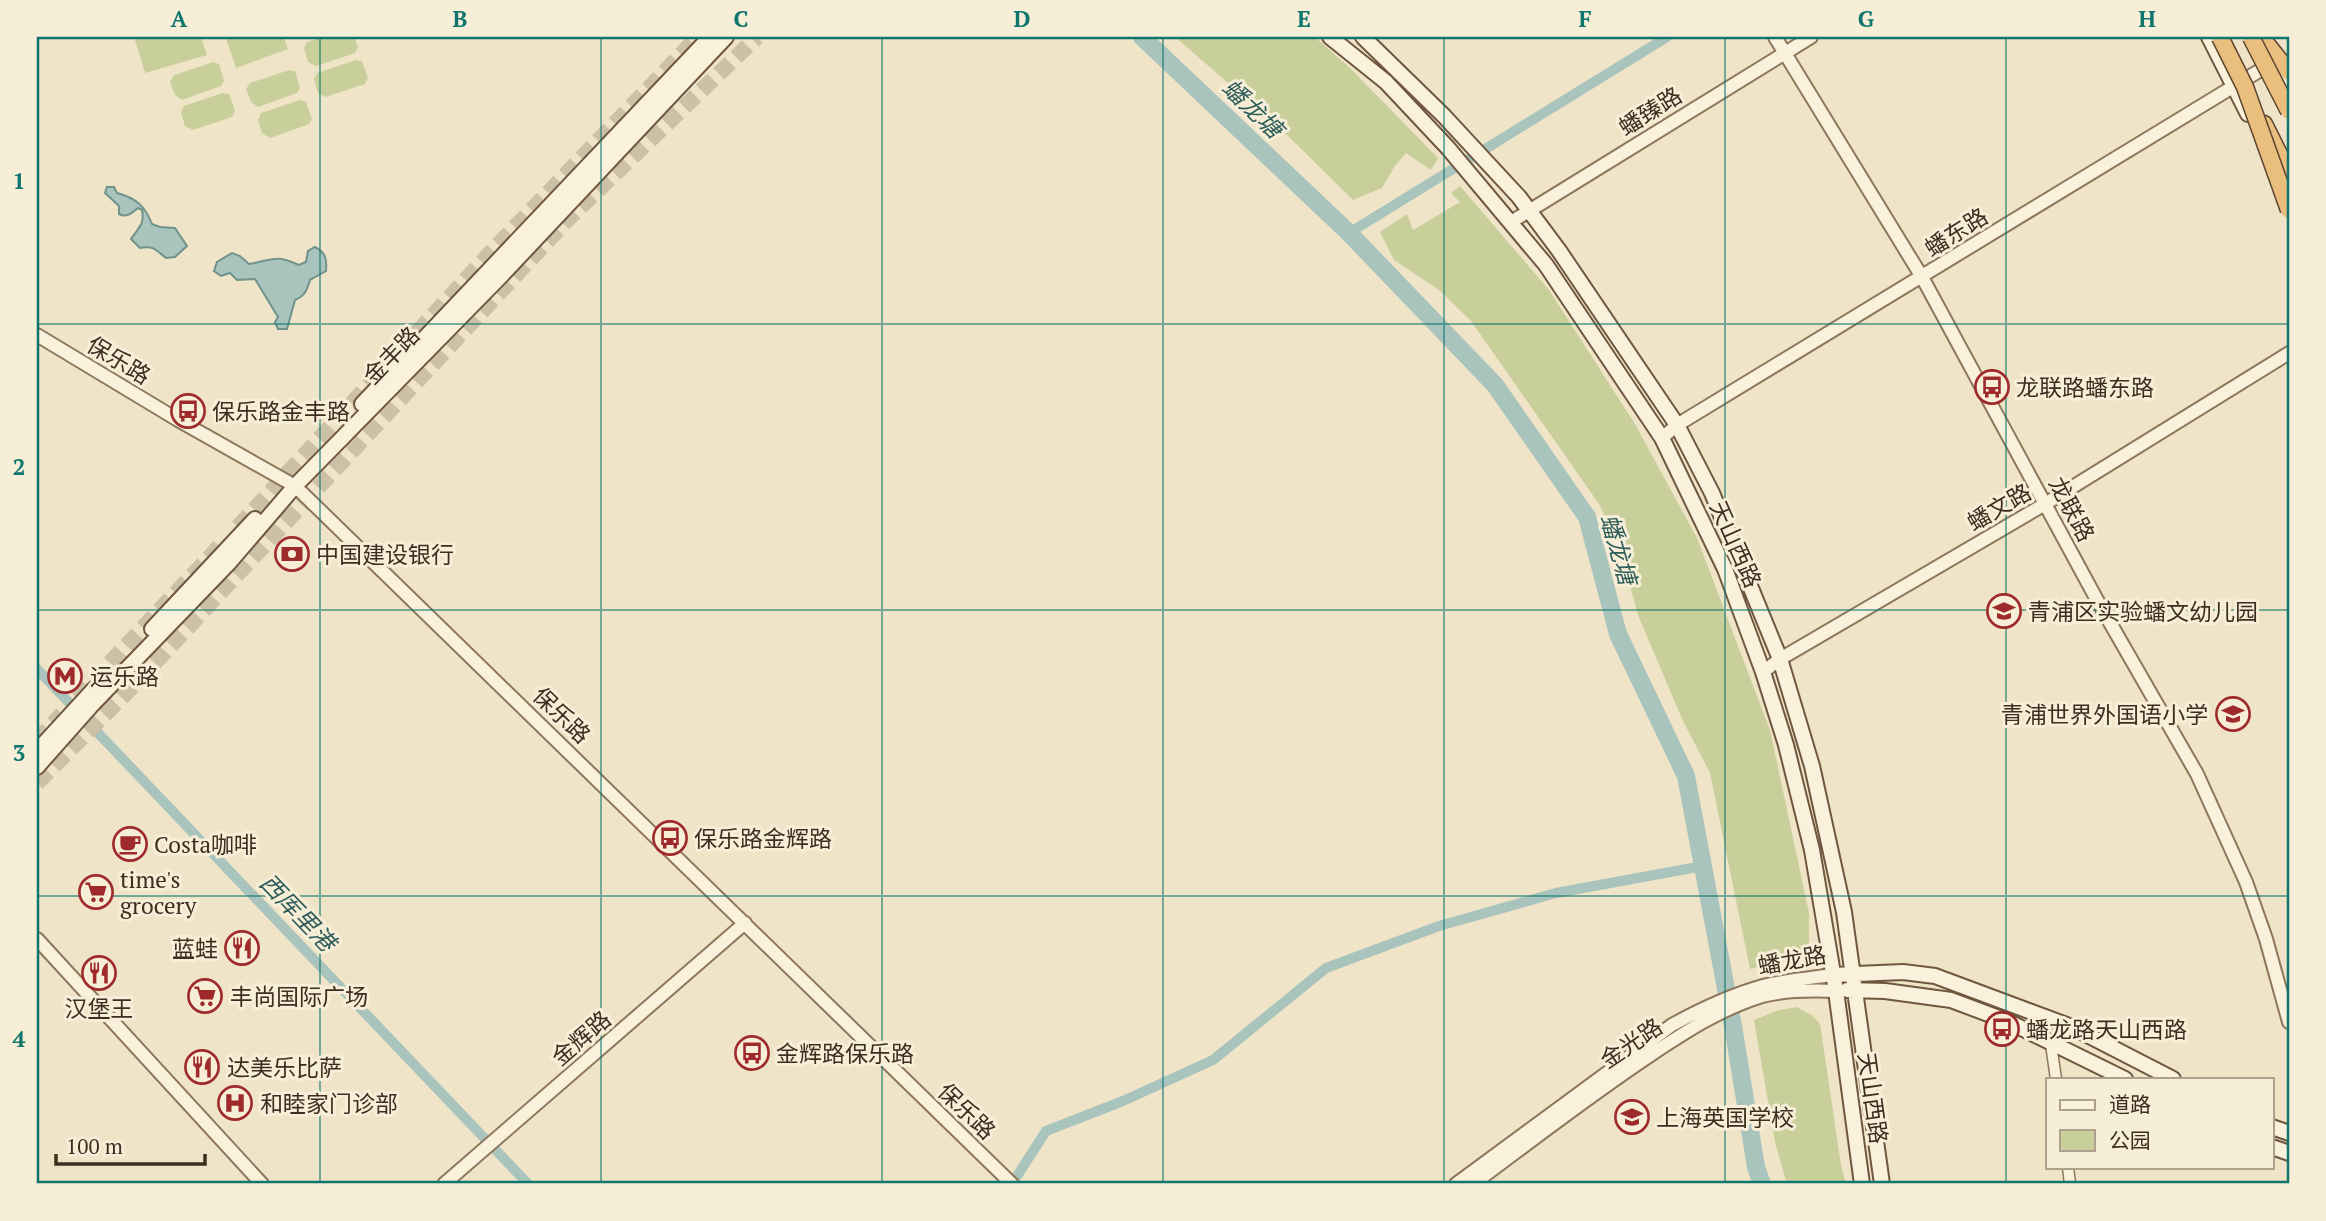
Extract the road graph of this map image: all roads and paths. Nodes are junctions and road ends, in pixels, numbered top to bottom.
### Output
1 (710, 37) edge
2 (726, 37) edge
3 (1330, 37) edge
4 (1363, 37) edge
5 (1775, 37) edge
6 (1811, 37) edge
7 (2209, 37) edge
8 (2220, 37) edge
9 (2251, 37) edge
10 (2260, 37) edge
11 (1785, 53) junction
12 (2273, 62) junction
13 (2289, 72) edge
14 (2240, 86) junction
15 (2289, 92) edge
16 (2289, 111) edge
17 (2289, 174) edge
18 (2289, 197) edge
19 (1529, 210) junction
20 (2289, 210) edge
21 (1511, 222) junction
22 (1922, 277) junction
23 (37, 335) edge
24 (2289, 353) edge
25 (1677, 425) junction
26 (1662, 438) junction
27 (292, 484) junction
28 (2045, 504) junction
29 (1780, 659) junction
30 (1763, 672) junction
31 (65, 728) junction
32 (37, 751) edge
33 (37, 767) edge
34 (745, 923) junction
35 (37, 939) edge
36 (1854, 973) junction
37 (1833, 975) junction
38 (1856, 989) junction
39 (1763, 991) junction
40 (1836, 991) junction
41 (1696, 1018) junction
42 (2289, 1022) edge
43 (2051, 1044) junction
44 (2056, 1078) edge
45 (2123, 1078) edge
46 (2171, 1078) edge
47 (262, 1184) edge
48 (444, 1184) edge
49 (1012, 1184) edge
50 (1456, 1184) edge
51 (1473, 1184) edge
52 (1862, 1184) edge
53 (1881, 1184) edge

1 - 27 main road
2 - 27 main road, 金丰路
3 - 21 main road, 天山西路
4 - 19 main road, 天山西路
5 - 11 street, 龙联路
6 - 11 street, 蟠臻路
7 - 14 main road
8 - 14 highway, bridge
9 - 16 highway, bridge
10 - 12 main road
10 - 13 highway
11 - 19 street, 蟠臻路
11 - 22 street, 龙联路
12 - 14 street, 蟠东路
12 - 15 main road
14 - 17 highway, bridge
14 - 18 main road
14 - 20 highway, bridge
14 - 22 street, 蟠东路
19 - 21 street, 蟠臻路
19 - 25 main road, 天山西路
21 - 26 main road, 天山西路
22 - 25 street, 蟠东路
22 - 28 street, 龙联路
23 - 27 street, 保乐路
24 - 28 street, 蟠文路
25 - 26 street, 蟠东路
25 - 29 main road, 天山西路
26 - 30 main road, 天山西路
27 - 31 main road, 金丰路
27 - 34 street, 保乐路
28 - 29 street, 蟠文路
28 - 42 street, 龙联路
29 - 30 street, 蟠文路
29 - 36 main road, 天山西路
30 - 37 main road, 天山西路
31 - 32 main road
31 - 33 main road
34 - 48 street, 金辉路
34 - 49 street, 保乐路
35 - 47 street
36 - 37 main road, 蟠龙路
36 - 38 main road, 天山西路
36 - 46 main road, 蟠龙路
37 - 39 street, 蟠龙路
37 - 40 main road, 天山西路
38 - 40 main road, 蟠龙路
38 - 43 main road, 蟠龙路
38 - 53 main road, 天山西路
39 - 40 street
39 - 41 street, 蟠龙路
40 - 52 main road, 天山西路
41 - 50 street, 蟠龙路
41 - 51 street, 金光路
43 - 44 street
43 - 45 main road, 蟠龙路

